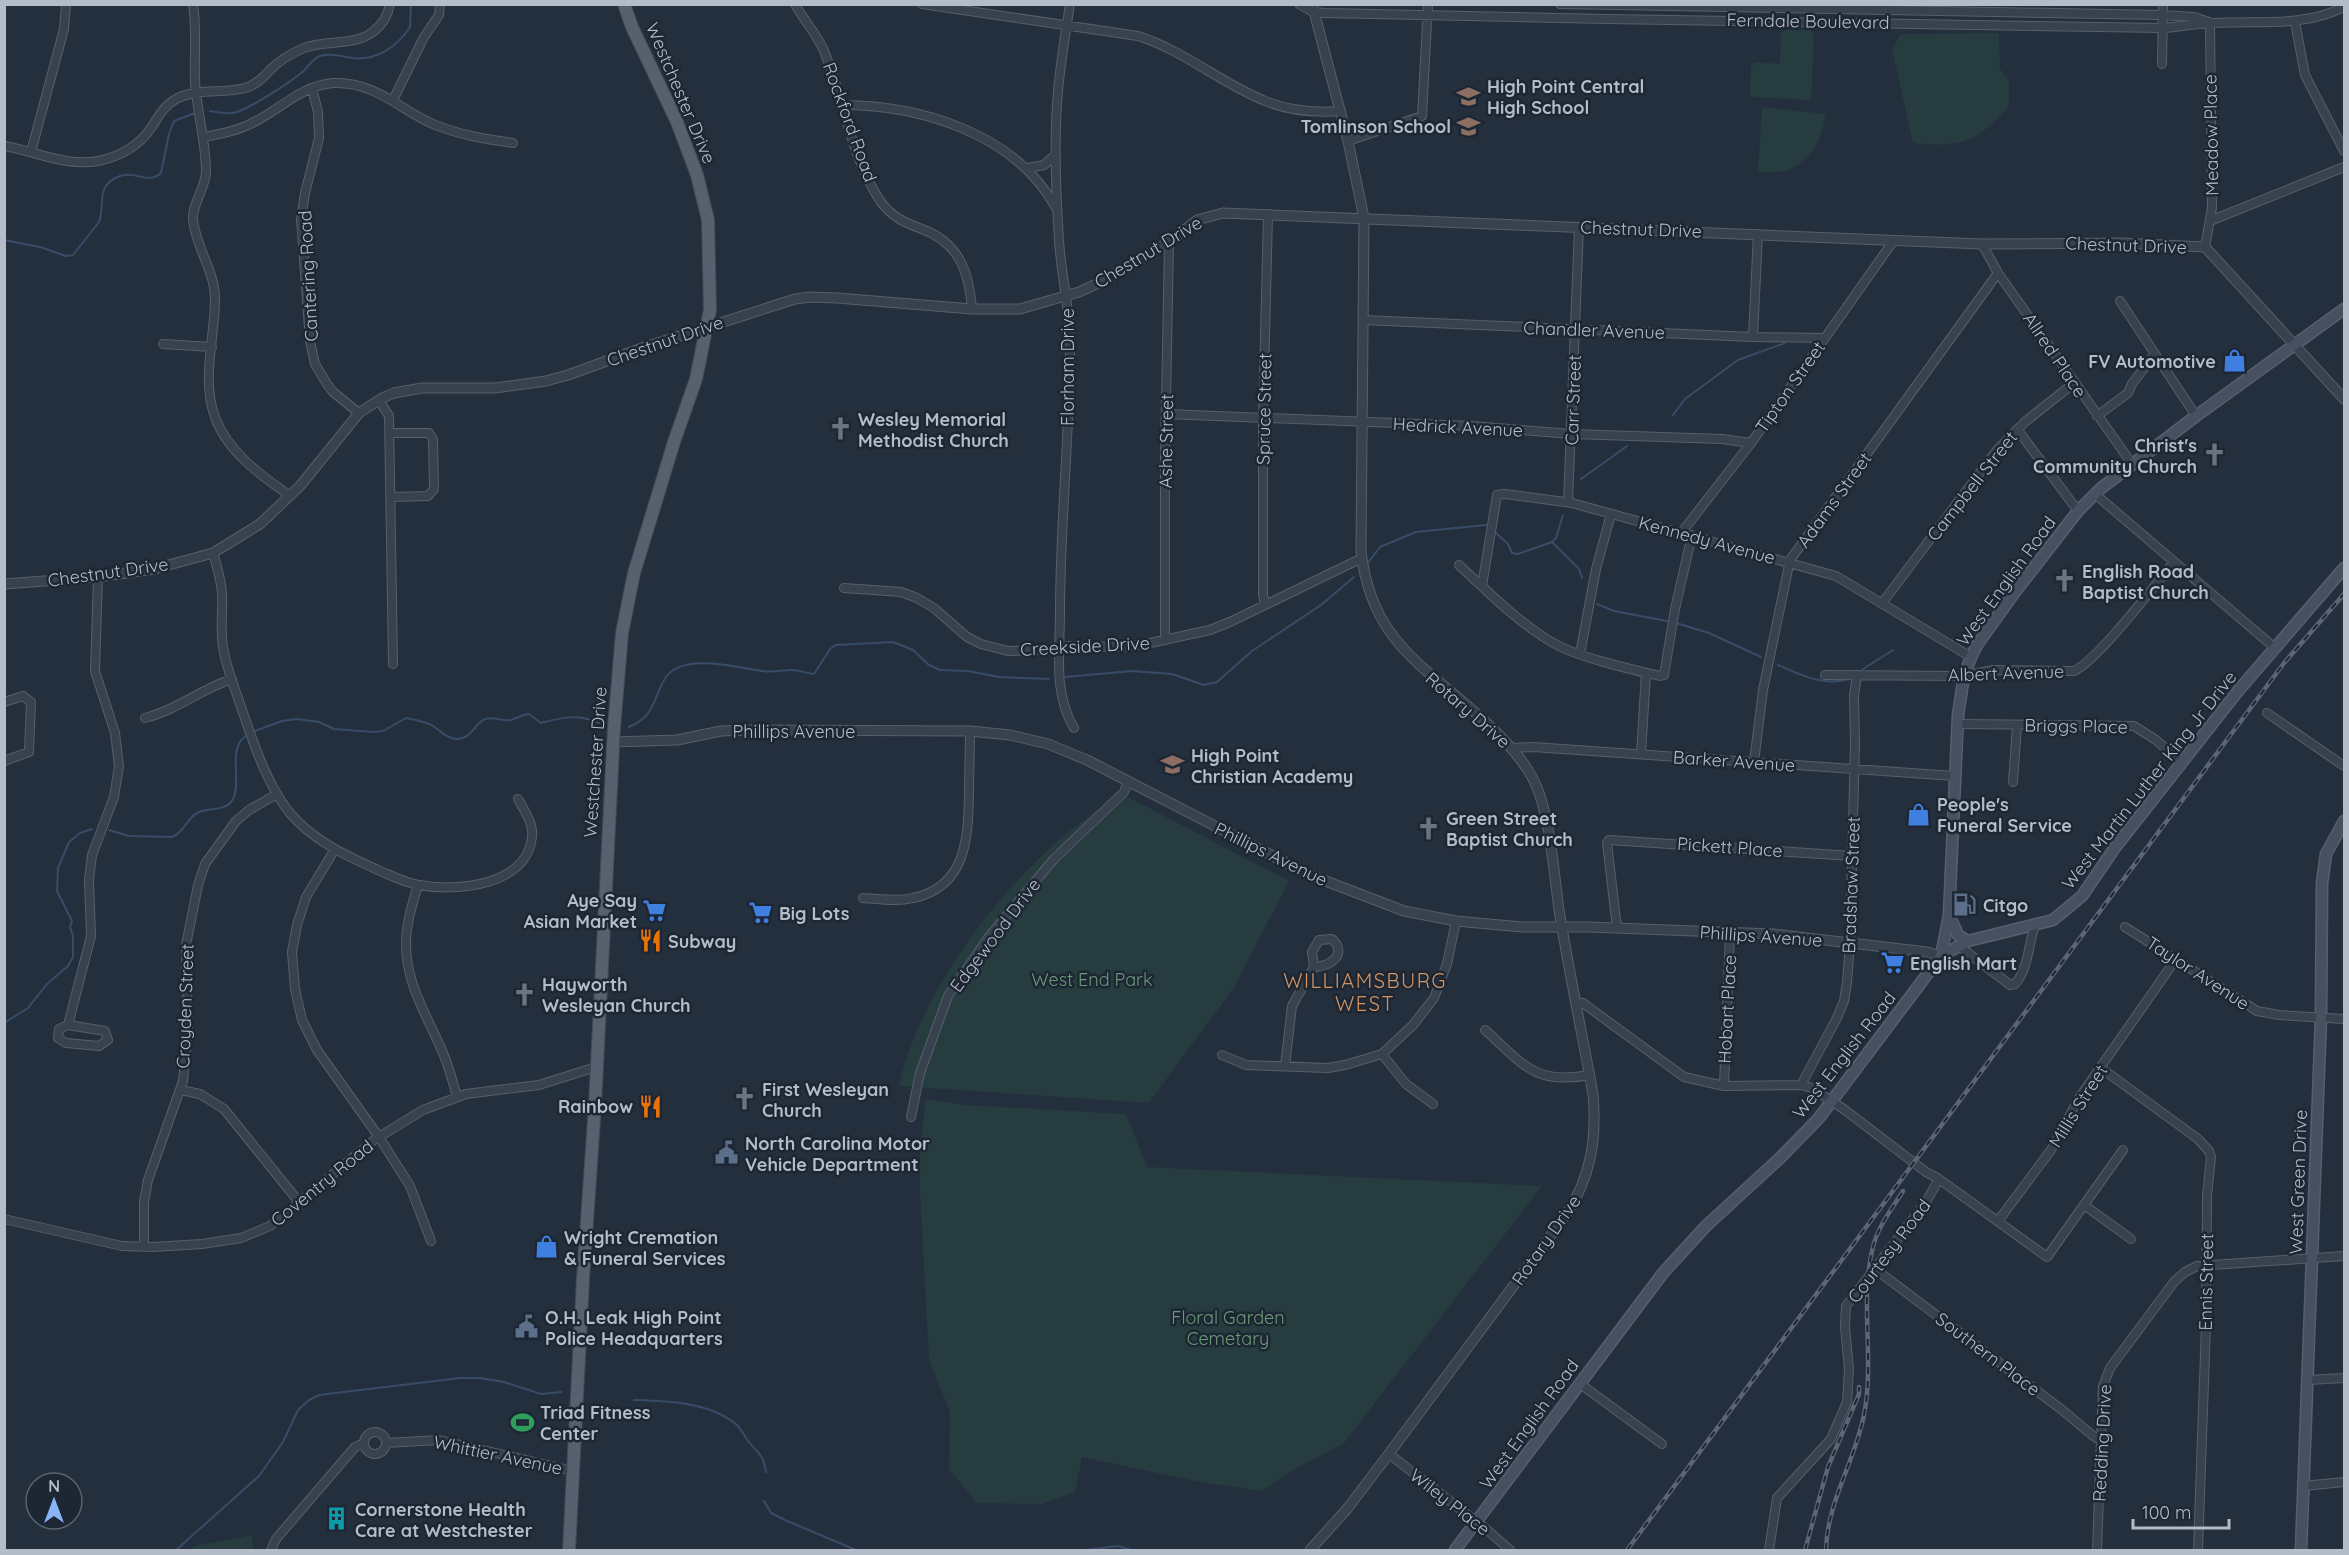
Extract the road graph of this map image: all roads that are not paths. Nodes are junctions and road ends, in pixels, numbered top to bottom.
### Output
1 (66, 4) edge
2 (193, 4) edge
3 (390, 4) edge
4 (440, 4) edge
5 (624, 4) edge
6 (795, 4) edge
7 (922, 4) edge
8 (1070, 4) edge
9 (1299, 4) edge
10 (1428, 4) edge
11 (1560, 4) edge
12 (2163, 4) edge
13 (1818, 7) edge
14 (2344, 7) edge
15 (1312, 8) edge
16 (1429, 15) junction
17 (2162, 15) junction
18 (1817, 21) junction
19 (2210, 22) junction
20 (2295, 22) junction
21 (1066, 26) junction
22 (2163, 28) junction
23 (2162, 64) dead end
24 (312, 88) junction
25 (197, 93) junction
26 (393, 100) junction
27 (841, 105) junction
28 (1341, 111) junction
29 (204, 137) junction
30 (1348, 141) junction
31 (513, 142) dead end
32 (4, 146) edge
33 (2344, 151) edge
34 (31, 152) junction
35 (1055, 155) junction
36 (2344, 166) edge
37 (1026, 168) junction
38 (1057, 209) junction
39 (1268, 214) junction
40 (1364, 218) junction
41 (2210, 221) junction
42 (1579, 226) junction
43 (1758, 234) junction
44 (1894, 240) junction
45 (1170, 242) junction
46 (1982, 244) junction
47 (2205, 248) junction
48 (1998, 273) junction
49 (1067, 296) junction
50 (2120, 301) dead end
51 (972, 309) junction
52 (2344, 309) edge
53 (1363, 320) junction
54 (707, 327) junction
55 (1575, 329) junction
56 (1753, 337) junction
57 (1824, 338) junction
58 (163, 345) dead end
59 (2294, 345) junction
60 (212, 348) junction
61 (2154, 355) junction
62 (2074, 383) junction
63 (2344, 399) edge
64 (379, 400) junction
65 (359, 414) junction
66 (1166, 414) junction
67 (2097, 416) junction
68 (2196, 416) junction
69 (1263, 419) junction
70 (1361, 423) junction
71 (2018, 429) junction
72 (389, 433) junction
73 (1572, 434) junction
74 (1751, 443) junction
75 (2132, 464) junction
76 (2095, 494) junction
77 (289, 495) junction
78 (391, 497) junction
79 (1568, 502) junction
80 (2078, 511) junction
81 (1611, 514) junction
82 (1682, 532) junction
83 (1692, 535) junction
84 (213, 553) junction
85 (1362, 558) junction
86 (2174, 561) junction
87 (1789, 562) junction
88 (1459, 565) dead end
89 (2344, 568) edge
90 (98, 577) junction
91 (4, 584) edge
92 (1482, 586) junction
93 (844, 588) dead end
94 (1883, 602) junction
95 (1265, 604) junction
96 (1166, 640) junction
97 (1060, 648) junction
98 (2275, 648) junction
99 (1580, 654) junction
100 (1971, 657) junction
101 (393, 664) dead end
102 (1646, 673) junction
103 (1825, 675) dead end
104 (1857, 675) junction
105 (1964, 676) junction
106 (232, 679) junction
107 (4, 702) edge
108 (2267, 713) dead end
109 (145, 718) dead end
110 (1958, 724) junction
111 (2017, 725) junction
112 (1074, 728) dead end
113 (970, 731) junction
114 (613, 742) junction
115 (1512, 748) junction
116 (1641, 754) junction
117 (4, 761) edge
118 (1754, 762) junction
119 (2182, 763) junction
120 (2344, 766) edge
121 (1854, 769) junction
122 (1956, 776) junction
123 (1128, 782) junction
124 (2013, 782) dead end
125 (277, 794) junction
126 (518, 799) dead end
127 (2344, 821) edge
128 (335, 849) junction
129 (1852, 856) junction
130 (418, 885) junction
131 (863, 898) dead end
132 (1949, 915) junction
133 (1456, 921) junction
134 (2035, 925) junction
135 (2125, 927) dead end
136 (1562, 928) junction
137 (1617, 928) junction
138 (1731, 932) junction
139 (1850, 943) junction
140 (1963, 944) junction
141 (1941, 956) junction
142 (2175, 959) junction
143 (1314, 967) dead end
144 (1578, 1004) junction
145 (2321, 1017) junction
146 (2344, 1019) edge
147 (68, 1025) junction
148 (1485, 1030) dead end
149 (1382, 1054) junction
150 (1222, 1055) dead end
151 (1286, 1066) junction
152 (596, 1067) junction
153 (2101, 1068) junction
154 (1590, 1076) junction
155 (1801, 1085) junction
156 (1724, 1086) junction
157 (181, 1089) junction
158 (457, 1097) junction
159 (1832, 1102) junction
160 (1433, 1104) dead end
161 (911, 1117) dead end
162 (379, 1137) junction
163 (2123, 1150) dead end
164 (1940, 1179) junction
165 (299, 1202) junction
166 (2084, 1205) junction
167 (4, 1219) edge
168 (1998, 1221) junction
169 (2131, 1239) dead end
170 (431, 1241) dead end
171 (144, 1246) junction
172 (2344, 1256) edge
173 (2311, 1258) junction
174 (2206, 1265) junction
175 (1875, 1269) junction
176 (2344, 1378) edge
177 (2309, 1380) junction
178 (1579, 1383) junction
179 (2100, 1440) junction
180 (364, 1443) junction
181 (386, 1443) junction
182 (1662, 1444) dead end
183 (1389, 1454) junction
184 (573, 1471) junction
185 (2344, 1482) edge
186 (2303, 1486) junction
187 (1477, 1522) junction
188 (271, 1551) edge
189 (569, 1551) edge
190 (1310, 1551) edge
191 (1455, 1551) edge
192 (1510, 1551) edge
193 (1769, 1551) edge
194 (2097, 1551) edge
195 (2198, 1551) edge
196 (2301, 1551) edge

1 - 34 street
2 - 25 street
3 - 25 street
4 - 26 street
5 - 54 main road, Westchester Drive
6 - 27 street, Rockford Road
7 - 21 street
8 - 21 street, Florham Drive
9 - 15 street, Ferndale Boulevard
10 - 16 street
11 - 13 street, Ferndale Boulevard
12 - 17 street
13 - 17 street, Ferndale Boulevard
13 - 18 street
14 - 20 street, Ferndale Boulevard
15 - 16 street, Ferndale Boulevard
15 - 28 street, Rotary Drive
16 - 18 street, Ferndale Boulevard
16 - 30 street
17 - 19 street, Ferndale Boulevard
17 - 22 street
18 - 22 street, Ferndale Boulevard
19 - 20 street, Ferndale Boulevard
19 - 22 street, Ferndale Boulevard
19 - 41 street, Meadow Place
20 - 33 street
21 - 28 street
21 - 35 street, Florham Drive
22 - 23 street
24 - 26 street
24 - 29 street
24 - 65 street, Cantering Road
25 - 29 street
25 - 34 street
26 - 31 street
27 - 37 street
27 - 51 street, Rockford Road
28 - 30 street, Rotary Drive
29 - 60 street
30 - 40 street, Rotary Drive
32 - 34 street
35 - 37 street
35 - 38 street, Florham Drive
36 - 41 street
37 - 38 street
38 - 49 street, Florham Drive
39 - 40 street, Chestnut Drive
39 - 45 street, Chestnut Drive
39 - 69 street, Spruce Street
40 - 42 street, Chestnut Drive
40 - 53 street, Rotary Drive
41 - 47 street, Meadow Place
42 - 43 street, Chestnut Drive
42 - 55 street, Carr Street
43 - 44 street, Chestnut Drive
43 - 56 street
44 - 46 street, Chestnut Drive
44 - 57 street, Tipton Street
45 - 49 street, Chestnut Drive
45 - 66 street, Ashe Street
46 - 47 street, Chestnut Drive
46 - 48 street, Allred Place
47 - 59 street, Chestnut Drive
48 - 62 street, Allred Place
48 - 87 street, Adams Street
49 - 51 street, Chestnut Drive
49 - 97 street, Florham Drive
50 - 61 street
51 - 54 street, Chestnut Drive
52 - 59 main road, West English Road
53 - 55 street, Chandler Avenue
53 - 70 street, Rotary Drive
54 - 64 street, Chestnut Drive
54 - 114 main road, Westchester Drive
55 - 56 street, Chandler Avenue
55 - 73 street, Carr Street
56 - 57 street, Chandler Avenue
57 - 74 street, Tipton Street
58 - 60 street
59 - 63 street, Chestnut Drive
59 - 68 main road, West English Road
60 - 77 street
61 - 67 street
61 - 68 street
62 - 67 street, Allred Place
62 - 71 street, Campbell Street
64 - 65 street, Chestnut Drive
64 - 72 street
65 - 77 street, Chestnut Drive
66 - 69 street, Hedrick Avenue
66 - 96 street, Ashe Street
67 - 75 street, Allred Place
68 - 75 main road, West English Road
69 - 70 street, Hedrick Avenue
69 - 95 street, Spruce Street
70 - 73 street, Hedrick Avenue
70 - 85 street, Rotary Drive
71 - 80 street
71 - 94 street, Campbell Street
72 - 78 street
72 - 78 street
73 - 74 street, Hedrick Avenue
73 - 79 street, Carr Street
74 - 82 street, Tipton Street
75 - 76 main road, West English Road
76 - 80 main road, West English Road
76 - 86 street
77 - 84 street, Chestnut Drive
78 - 101 street
79 - 81 street, Kennedy Avenue
79 - 92 street, Kennedy Avenue
80 - 100 main road, West English Road
81 - 82 street, Kennedy Avenue
81 - 99 street
82 - 83 street, Kennedy Avenue
83 - 87 street, Kennedy Avenue
83 - 102 street
84 - 90 street, Chestnut Drive
84 - 106 street
85 - 95 street, Creekside Drive
85 - 115 street, Rotary Drive
86 - 98 street
86 - 105 street, Albert Avenue
87 - 94 street, Kennedy Avenue
87 - 118 street, Adams Street
88 - 92 street
89 - 98 main road, West Martin Luther King Jr Drive
90 - 91 street, Chestnut Drive
90 - 147 street
92 - 99 street
93 - 97 street, Creekside Drive
94 - 100 street, Kennedy Avenue
95 - 96 street, Creekside Drive
96 - 97 street, Creekside Drive
97 - 112 street, Florham Drive
98 - 119 main road, West Martin Luther King Jr Drive
99 - 102 street
100 - 105 main road, West English Road
102 - 116 street
103 - 104 street, Albert Avenue
104 - 105 street, Albert Avenue
104 - 121 street, Bradshaw Street
105 - 110 main road, West English Road
106 - 109 street
106 - 125 street
107 - 117 street
108 - 120 street
110 - 111 street, Briggs Place
110 - 122 main road, West English Road
111 - 119 street, Briggs Place
111 - 124 street
113 - 114 street, Phillips Avenue
113 - 123 street, Phillips Avenue
113 - 131 street
114 - 152 main road, Westchester Drive
115 - 116 street, Barker Avenue
115 - 136 street, Rotary Drive
116 - 118 street, Barker Avenue
118 - 121 street, Barker Avenue
119 - 134 main road, West Martin Luther King Jr Drive
121 - 122 street, Barker Avenue
121 - 129 street, Bradshaw Street
122 - 132 main road, West English Road
123 - 133 street, Phillips Avenue
123 - 161 street, Edgewood Drive
125 - 128 street
125 - 157 street, Croyden Street
126 - 130 street
127 - 145 main road, West Green Drive
128 - 130 street
128 - 162 street
129 - 137 street, Pickett Place
129 - 139 street, Bradshaw Street
130 - 158 street
132 - 140 main road
132 - 141 main road, West English Road
133 - 136 street, Phillips Avenue
133 - 149 street
134 - 140 main road, West Martin Luther King Jr Drive
134 - 140 street
135 - 142 street, Taylor Avenue
136 - 137 street, Phillips Avenue
136 - 144 street, Rotary Drive
137 - 138 street, Phillips Avenue
138 - 139 street, Phillips Avenue
138 - 156 street, Hobart Place
139 - 141 street, Phillips Avenue
139 - 155 street, Bradshaw Street
140 - 141 main road, West Martin Luther King Jr Drive
141 - 159 main road, West English Road
142 - 145 street, Taylor Avenue
142 - 153 street, Millis Street
143 - 151 street
144 - 154 street, Rotary Drive
144 - 156 street
145 - 146 street, Taylor Avenue
145 - 173 main road, West Green Drive
147 - 147 street
148 - 154 street
149 - 151 street
149 - 160 street
150 - 151 street
152 - 158 street, Coventry Road
152 - 184 main road, Westchester Drive
153 - 168 street, Millis Street
153 - 174 street, Ennis Street
154 - 183 street, Rotary Drive
155 - 156 street
155 - 159 street
157 - 165 street
157 - 171 street, Croyden Street
158 - 162 street, Coventry Road
159 - 164 street
159 - 178 main road, West English Road
162 - 165 street, Coventry Road
162 - 170 street
163 - 166 street
164 - 168 street
164 - 175 street, Courtesy Road
165 - 171 street, Coventry Road
166 - 168 street
166 - 169 street
167 - 171 street, Coventry Road
172 - 173 street, Redding Drive
173 - 174 street, Redding Drive
173 - 177 main road, West Green Drive
174 - 179 street, Redding Drive
174 - 195 street, Ennis Street
175 - 179 street, Southern Place
175 - 193 street, Courtesy Road
176 - 177 street
177 - 186 main road, West Green Drive
178 - 182 street
178 - 187 main road, West English Road
179 - 194 street, Redding Drive
180 - 181 street
180 - 181 street
180 - 188 street
181 - 184 street, Whittier Avenue
183 - 187 street, Wiley Place
183 - 190 street, Rotary Drive
184 - 189 main road, Westchester Drive
185 - 186 street
186 - 196 main road, West Green Drive
187 - 191 main road, West English Road
187 - 192 street, Wiley Place

